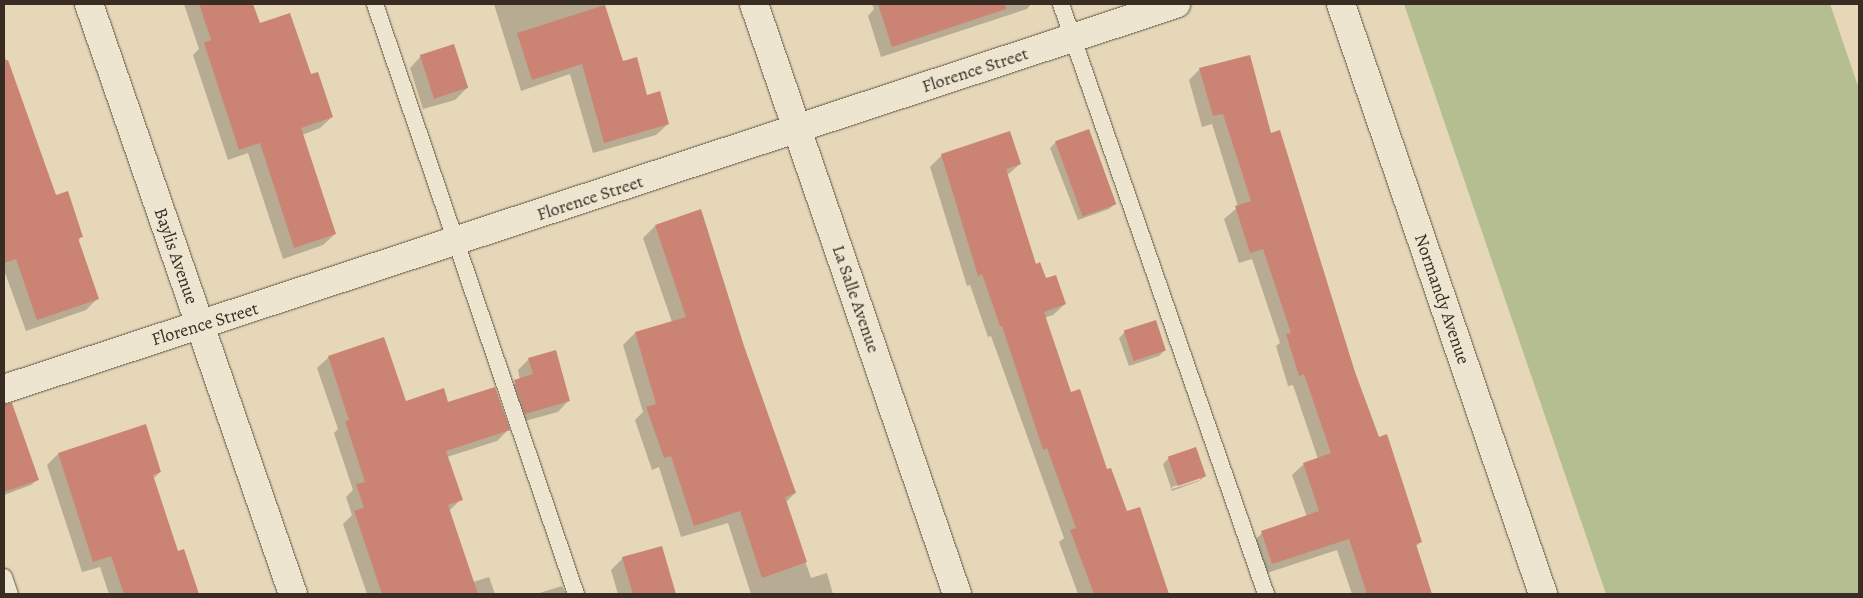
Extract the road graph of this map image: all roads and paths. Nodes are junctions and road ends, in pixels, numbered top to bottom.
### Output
1 (89, 4) edge
2 (375, 4) edge
3 (754, 4) edge
4 (1061, 4) edge
5 (1176, 4) edge
6 (1341, 4) edge
7 (1073, 38) junction
8 (798, 129) junction
9 (456, 242) junction
10 (200, 324) junction
11 (4, 389) edge
12 (4, 577) edge
13 (10, 594) edge
14 (293, 594) edge
15 (576, 594) edge
16 (957, 594) edge
17 (1266, 594) edge
18 (1543, 594) edge

1 - 10 street, Baylis Avenue
2 - 9 lane
3 - 8 street, La Salle Avenue
4 - 7 lane
5 - 7 street, Florence Street
6 - 18 street, Normandy Avenue
7 - 8 street, Florence Street
7 - 17 lane
8 - 9 street, Florence Street
8 - 16 street, La Salle Avenue
9 - 10 street, Florence Street
9 - 15 lane
10 - 11 street, Florence Street
10 - 14 street, Baylis Avenue
12 - 13 lane

